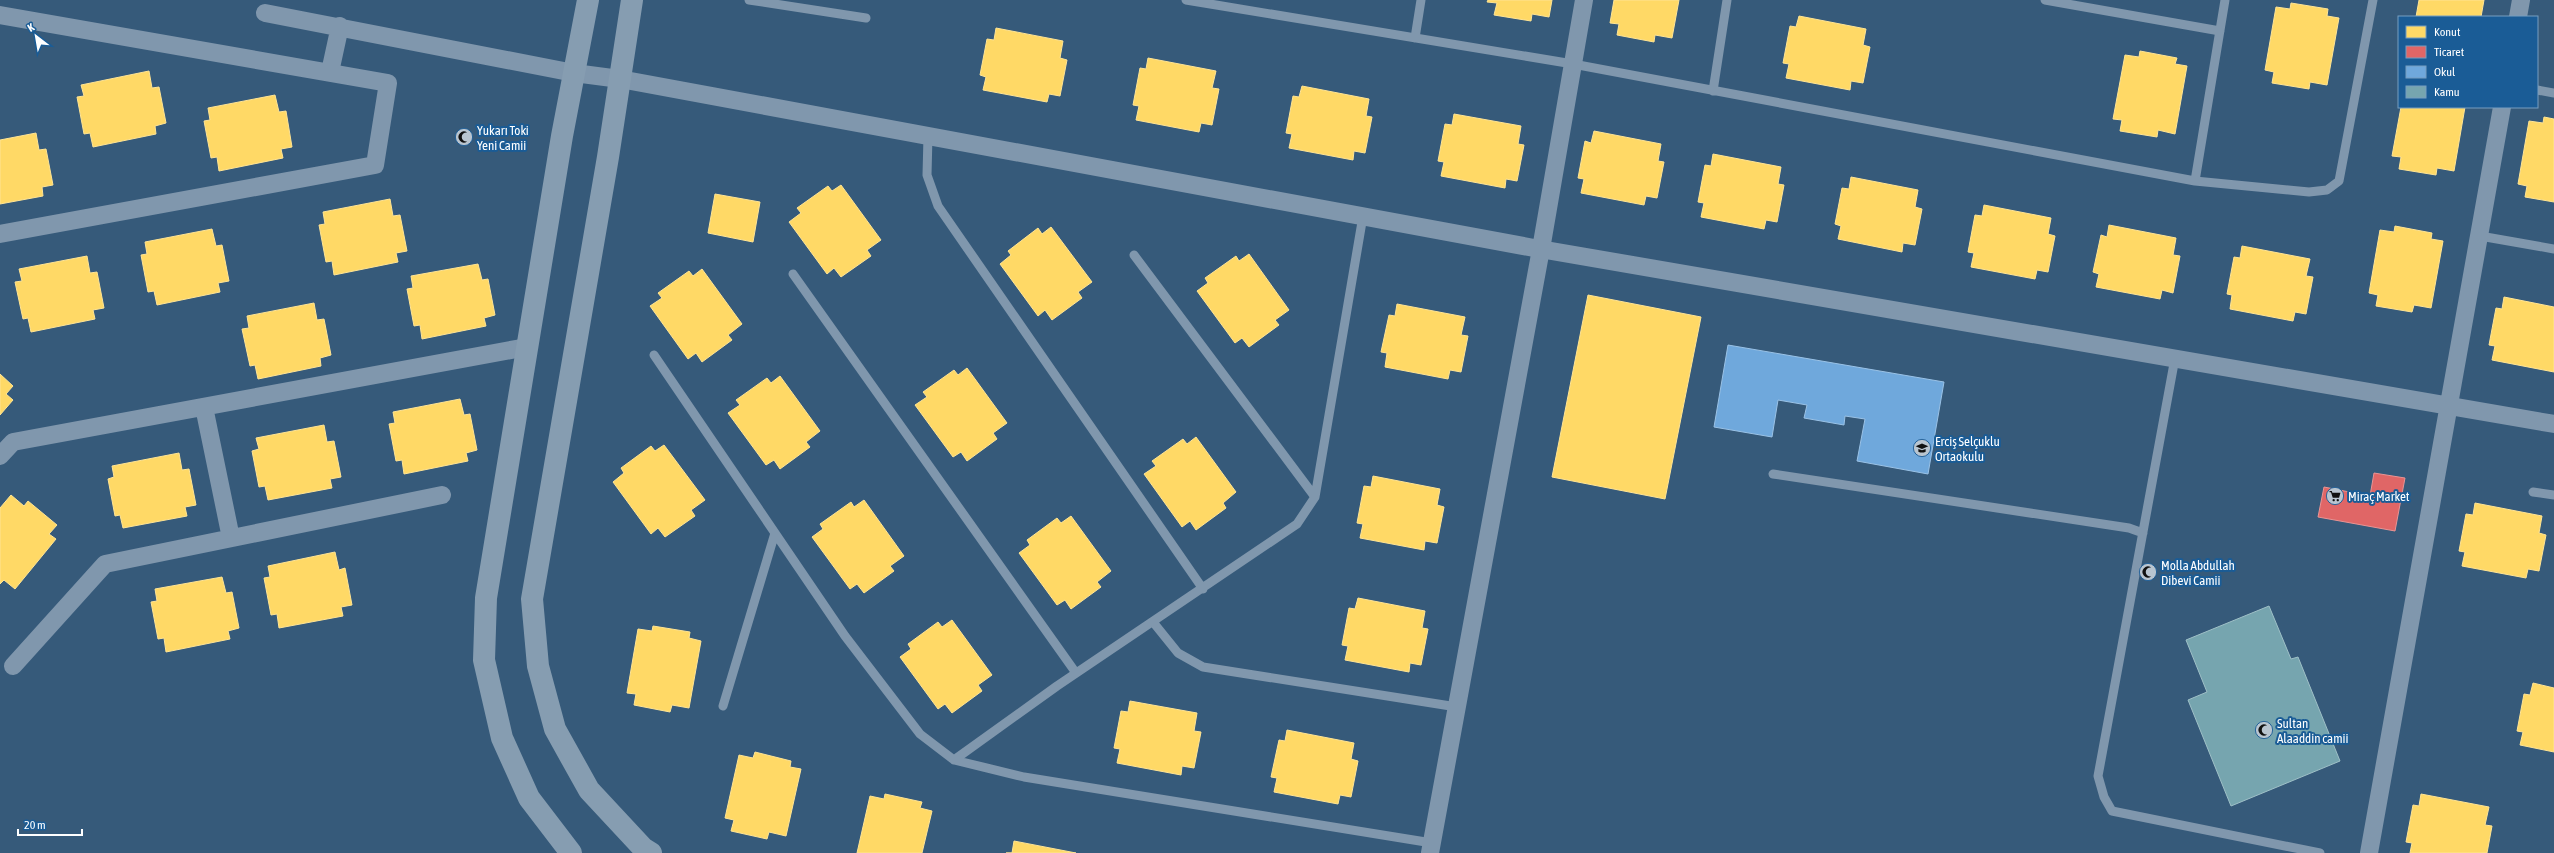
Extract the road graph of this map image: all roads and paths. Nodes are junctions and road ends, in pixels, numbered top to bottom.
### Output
1 (588, 0) edge
2 (632, 0) edge
3 (749, 0) edge
4 (1186, 0) edge
5 (1422, 0) edge
6 (1584, 0) edge
7 (1727, 0) edge
8 (2045, 0) edge
9 (2225, 0) edge
10 (2373, 0) edge
11 (2521, 0) edge
12 (265, 13) dead end
13 (0, 15) edge
14 (2518, 16) edge
15 (866, 18) dead end
16 (340, 26) junction
17 (2220, 31) junction
18 (1415, 38) junction
19 (1573, 64) junction
20 (330, 72) junction
21 (574, 73) junction
22 (620, 80) junction
23 (2538, 90) edge
24 (1713, 91) junction
25 (2554, 93) edge
26 (2502, 108) edge
27 (928, 136) junction
28 (2195, 181) junction
29 (1363, 216) junction
30 (0, 234) edge
31 (2480, 236) junction
32 (1541, 249) junction
33 (2554, 249) edge
34 (1134, 255) dead end
35 (793, 274) dead end
36 (527, 348) junction
37 (654, 355) dead end
38 (2175, 358) junction
39 (2450, 406) junction
40 (204, 407) junction
41 (2554, 424) edge
42 (0, 456) edge
43 (1773, 474) dead end
44 (2533, 492) dead end
45 (442, 495) dead end
46 (2554, 495) edge
47 (1315, 497) junction
48 (775, 533) junction
49 (2143, 533) junction
50 (231, 538) junction
51 (1203, 589) junction
52 (1153, 622) junction
53 (13, 666) dead end
54 (1076, 673) junction
55 (723, 706) dead end
56 (1457, 707) junction
57 (954, 760) junction
58 (1431, 848) edge
59 (571, 853) edge
60 (651, 853) edge
61 (2320, 853) edge
62 (2369, 853) edge

1 - 21 street
2 - 22 street
3 - 15 lane
4 - 18 lane
5 - 18 lane
6 - 19 street
7 - 24 lane
8 - 17 lane
9 - 17 lane
10 - 28 lane
11 - 14 street
12 - 16 street
13 - 20 street
16 - 20 street
16 - 21 street
17 - 28 lane
18 - 19 lane
19 - 24 lane
19 - 32 street
20 - 30 street
21 - 22 street
21 - 36 street
22 - 27 street
22 - 60 street
23 - 25 lane
24 - 28 lane
26 - 31 street
27 - 29 street
27 - 51 lane
29 - 32 street
29 - 47 lane
31 - 33 lane
31 - 39 street
32 - 38 street
32 - 56 street
34 - 47 lane
35 - 54 lane
36 - 40 street
36 - 59 street
37 - 48 lane
38 - 39 street
38 - 49 lane
39 - 41 street
39 - 62 street
40 - 42 street
40 - 50 street
43 - 49 lane
44 - 46 lane
45 - 50 street
47 - 51 lane
48 - 55 lane
48 - 57 lane
49 - 61 lane
50 - 53 street
51 - 52 lane
52 - 54 lane
52 - 56 lane
54 - 57 lane
56 - 58 street
57 - 58 lane

